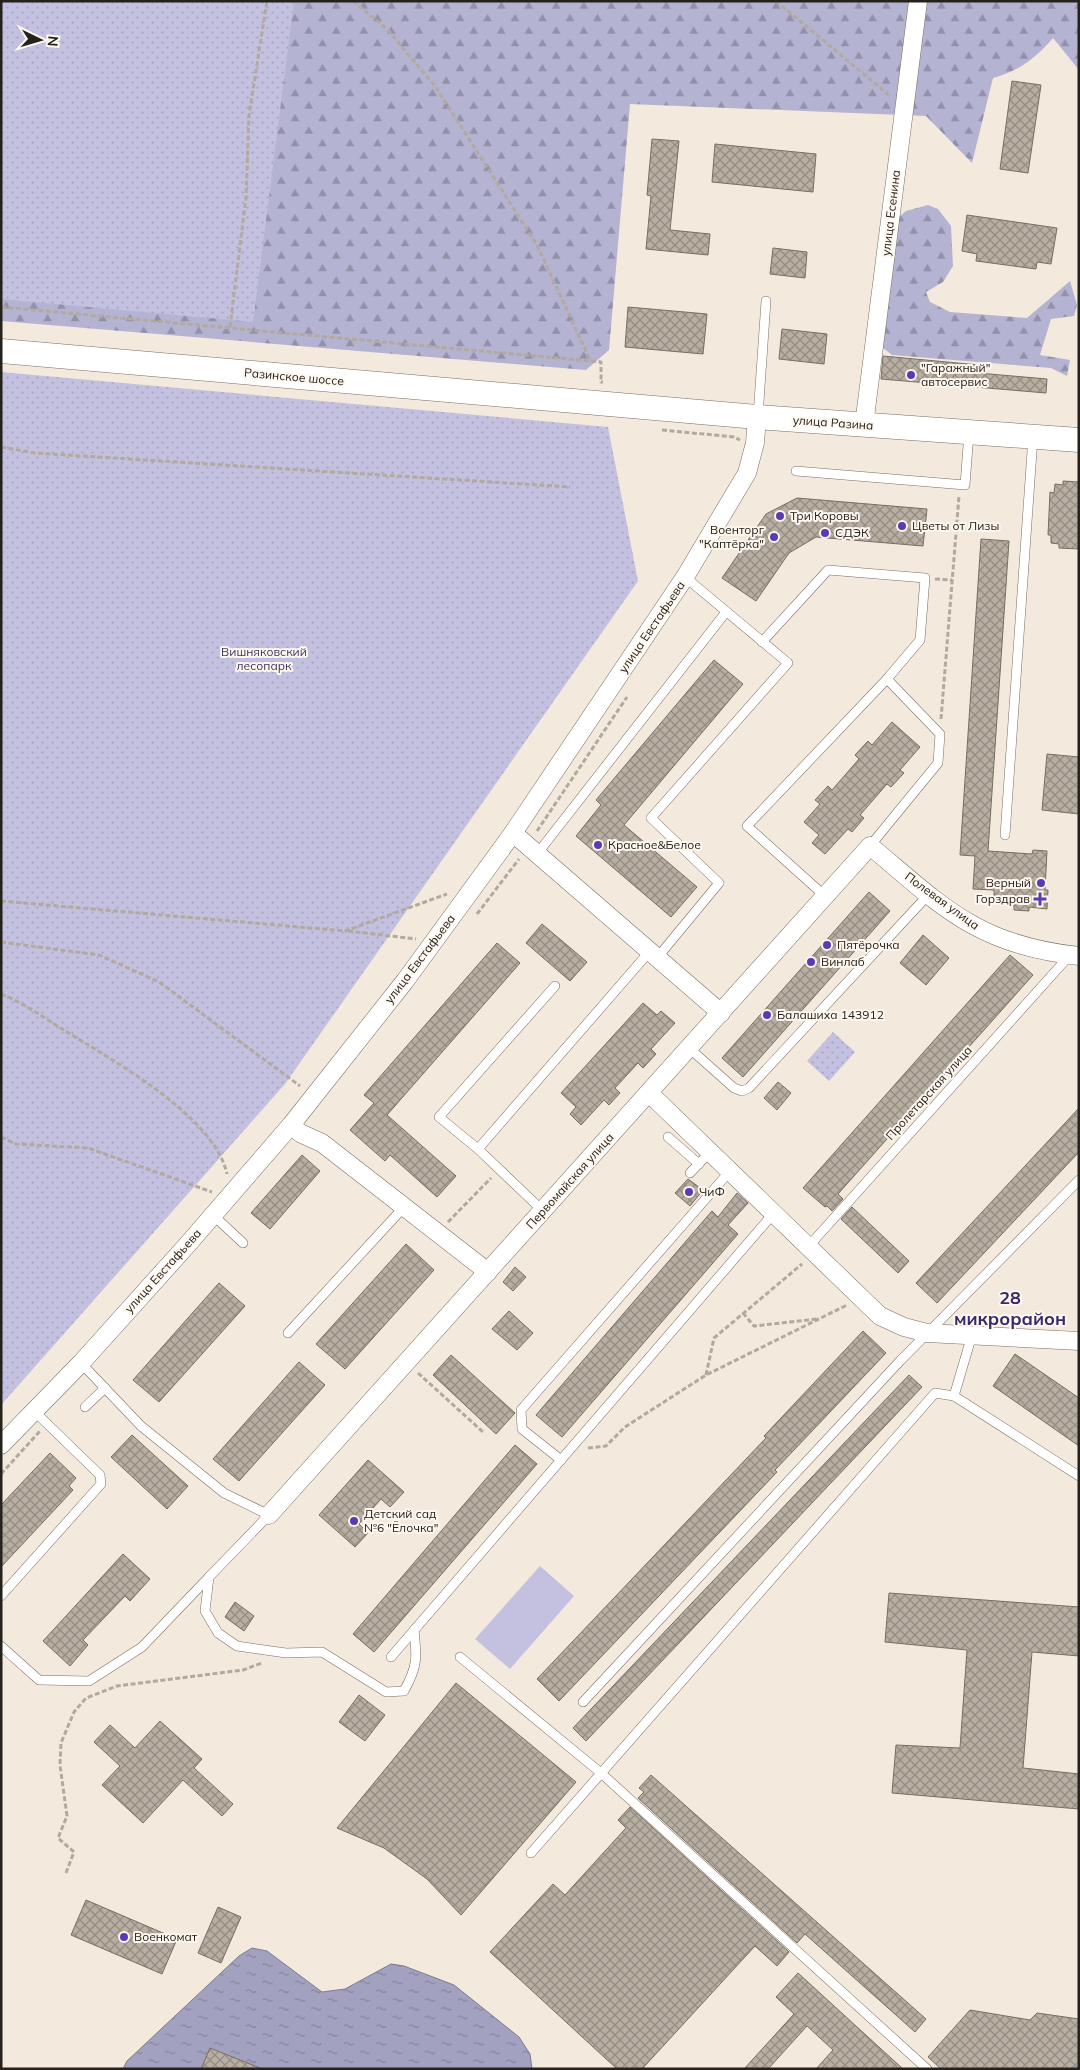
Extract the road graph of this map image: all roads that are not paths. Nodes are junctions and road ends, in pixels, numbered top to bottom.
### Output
1 (918, 1) edge
2 (766, 301) dead end
3 (1, 351) edge
4 (587, 403) joint
5 (757, 418) junction
6 (864, 425) junction
7 (969, 432) junction
8 (1033, 437) junction
9 (1079, 440) edge
10 (796, 471) dead end
11 (686, 577) junction
12 (726, 612) junction
13 (762, 642) junction
14 (887, 679) junction
15 (513, 834) junction
16 (1005, 835) dead end
17 (870, 846) junction
18 (537, 854) junction
19 (929, 894) junction
20 (827, 897) junction
21 (654, 955) junction
22 (1074, 955) edge
23 (555, 986) dead end
24 (721, 1013) junction
25 (689, 1048) junction
26 (649, 1093) junction
27 (291, 1125) junction
28 (668, 1137) dead end
29 (478, 1149) junction
30 (704, 1158) junction
31 (730, 1171) junction
32 (690, 1173) dead end
33 (1079, 1180) edge
34 (404, 1207) junction
35 (543, 1211) junction
36 (773, 1214) junction
37 (212, 1215) junction
38 (243, 1243) dead end
39 (811, 1250) junction
40 (488, 1272) junction
41 (288, 1332) dead end
42 (927, 1333) junction
43 (972, 1335) junction
44 (1079, 1341) edge
45 (81, 1363) junction
46 (105, 1388) junction
47 (954, 1396) junction
48 (85, 1407) dead end
49 (34, 1411) junction
50 (1, 1446) edge
51 (561, 1460) junction
52 (1079, 1476) edge
53 (270, 1515) junction
54 (209, 1577) junction
55 (1, 1596) edge
56 (414, 1630) junction
57 (1, 1646) edge
58 (391, 1657) dead end
59 (460, 1657) dead end
60 (583, 1702) dead end
61 (601, 1773) junction
62 (531, 1853) dead end
63 (927, 2069) edge

1 - 6 street, улица Есенина
2 - 5 lane
3 - 4 main road, Разинское шоссе
4 - 5 main road, улица Разина
5 - 6 main road, улица Разина
5 - 11 street, улица Евстафьева
6 - 7 main road, улица Разина
7 - 8 main road, улица Разина
7 - 10 lane
8 - 9 main road, улица Разина
8 - 16 lane
11 - 12 lane
11 - 15 street, улица Евстафьева
12 - 13 lane
12 - 18 lane
13 - 14 lane
13 - 21 lane
14 - 17 lane
14 - 20 lane
15 - 18 street
15 - 27 street, улица Евстафьева
17 - 19 street, Полевая улица
17 - 20 street, Первомайская улица
18 - 21 street
19 - 22 street, Полевая улица
19 - 25 lane
20 - 24 street, Первомайская улица
21 - 24 street
21 - 29 lane
22 - 39 lane, Пролетарская улица
23 - 29 lane
24 - 25 street, Первомайская улица
25 - 26 street, Первомайская улица
26 - 30 street
26 - 35 street, Первомайская улица
27 - 34 street
27 - 37 street, улица Евстафьева
28 - 30 lane
29 - 35 lane
30 - 31 street
30 - 32 lane
31 - 36 street
31 - 51 lane
33 - 42 lane
34 - 40 street
34 - 41 lane
35 - 40 street, Первомайская улица
36 - 39 street
36 - 51 lane
37 - 38 lane
37 - 45 street, улица Евстафьева
39 - 42 street
40 - 53 street, Первомайская улица
42 - 43 street
42 - 60 lane
43 - 44 street
43 - 47 lane
45 - 46 lane
45 - 49 street, улица Евстафьева
46 - 48 lane
46 - 53 lane
47 - 52 lane
47 - 61 lane
49 - 50 street, улица Евстафьева
49 - 55 lane
51 - 56 lane
53 - 54 lane
54 - 56 lane
54 - 57 lane
56 - 58 lane
59 - 61 lane
61 - 62 lane
61 - 63 lane

